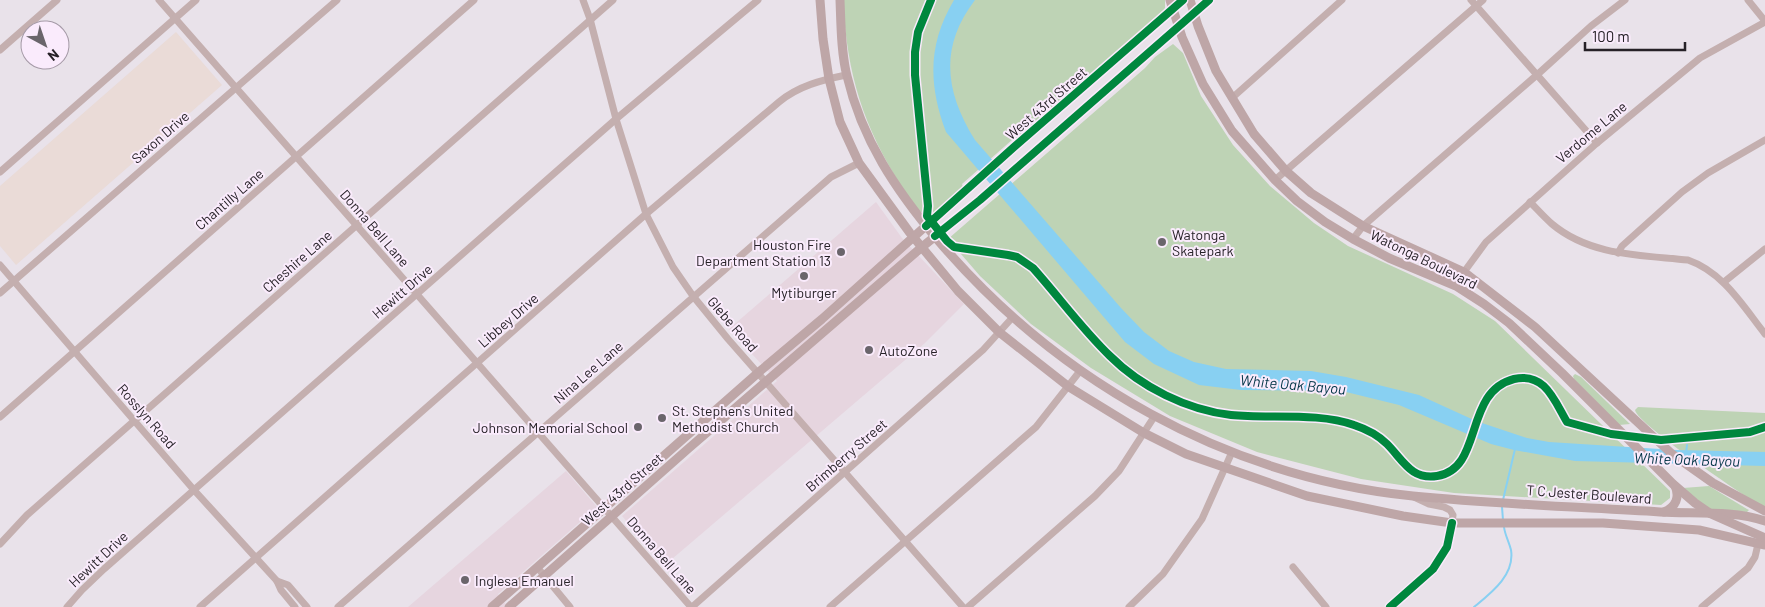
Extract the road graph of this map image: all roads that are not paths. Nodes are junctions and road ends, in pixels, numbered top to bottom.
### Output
1 (57, 0) edge
2 (159, 0) edge
3 (196, 0) edge
4 (337, 0) edge
5 (474, 0) edge
6 (583, 0) edge
7 (613, 0) edge
8 (758, 0) edge
9 (820, 0) edge
10 (840, 0) edge
11 (1183, 0) edge
12 (1190, 0) edge
13 (1209, 0) edge
14 (1342, 0) edge
15 (1482, 0) edge
16 (1625, 0) edge
17 (1748, 0) edge
18 (1474, 3) edge
19 (1171, 5) edge
20 (1194, 13) junction
21 (176, 19) junction
22 (590, 19) junction
23 (1765, 21) edge
24 (1178, 26) junction
25 (0, 50) edge
26 (1538, 74) junction
27 (846, 75) junction
28 (829, 79) junction
29 (236, 87) junction
30 (1232, 98) junction
31 (1058, 109) junction
32 (616, 119) junction
33 (1069, 121) junction
34 (1765, 140) edge
35 (1597, 143) junction
36 (296, 156) junction
37 (859, 163) junction
38 (1286, 171) junction
39 (0, 172) edge
40 (1275, 180) junction
41 (1530, 202) junction
42 (646, 214) junction
43 (357, 225) junction
44 (926, 226) junction
45 (1363, 226) junction
46 (935, 236) junction
47 (914, 238) junction
48 (1353, 239) junction
49 (922, 247) junction
50 (1765, 249) edge
51 (1618, 253) junction
52 (0, 265) edge
53 (1464, 272) junction
54 (15, 282) junction
55 (1724, 282) junction
56 (858, 286) junction
57 (1456, 286) junction
58 (0, 294) edge
59 (418, 294) junction
60 (868, 294) junction
61 (693, 296) junction
62 (1012, 318) junction
63 (822, 320) junction
64 (829, 328) junction
65 (999, 332) junction
66 (1765, 334) edge
67 (74, 352) junction
68 (1572, 362) junction
69 (478, 363) junction
70 (1080, 371) junction
71 (759, 372) junction
72 (1562, 373) junction
73 (767, 382) junction
74 (1069, 387) junction
75 (0, 416) edge
76 (1154, 417) junction
77 (134, 420) junction
78 (538, 432) junction
79 (1144, 433) junction
80 (682, 440) junction
81 (689, 448) junction
82 (1232, 452) junction
83 (1225, 468) junction
84 (846, 472) junction
85 (1673, 484) junction
86 (194, 490) junction
87 (1411, 496) junction
88 (604, 508) junction
89 (1604, 508) junction
90 (1765, 511) edge
91 (1663, 512) junction
92 (1711, 514) junction
93 (612, 517) junction
94 (1765, 521) edge
95 (1452, 523) junction
96 (1603, 523) junction
97 (905, 542) junction
98 (1763, 542) edge
99 (0, 544) edge
100 (256, 557) junction
101 (537, 567) junction
102 (1292, 567) dead end
103 (544, 576) junction
104 (277, 581) junction
105 (67, 607) edge
106 (200, 607) edge
107 (295, 607) edge
108 (307, 607) edge
109 (338, 607) edge
110 (492, 607) edge
111 (508, 607) edge
112 (570, 607) edge
113 (691, 607) edge
114 (830, 607) edge
115 (963, 607) edge
116 (968, 607) edge
117 (1129, 607) edge
118 (1326, 607) edge
119 (1390, 607) edge
120 (1702, 607) edge

1 - 25 street
2 - 21 street, Donna Bell Lane
3 - 21 street
4 - 29 street, Saxon Drive
5 - 36 street, Chantilly Lane
6 - 22 street, Glebe Road
7 - 22 street, Cheshire Lane
8 - 32 street, Hewitt Drive
9 - 28 main road, T C Jester Boulevard
10 - 27 main road, T C Jester Boulevard
11 - 19 main road, West 43rd Street
12 - 20 main road, Watonga Boulevard
13 - 20 main road, West 43rd Street
14 - 30 street
15 - 18 street
16 - 26 street
17 - 23 street
18 - 26 street
18 - 38 street
19 - 24 main road, Watonga Boulevard
19 - 31 main road, West 43rd Street
20 - 24 main road, West 43rd Street
20 - 30 main road, Watonga Boulevard
21 - 29 street, Donna Bell Lane
21 - 39 street
22 - 32 street, Glebe Road
22 - 43 street, Cheshire Lane
23 - 35 street, Verdome Lane
24 - 33 main road, West 43rd Street
24 - 40 main road, Watonga Boulevard
26 - 35 street
26 - 45 street
27 - 28 street, Libbey Drive
27 - 44 main road, T C Jester Boulevard
28 - 37 main road, T C Jester Boulevard
28 - 42 street, Libbey Drive
29 - 36 street, Donna Bell Lane
29 - 54 street, Saxon Drive
30 - 38 main road, Watonga Boulevard
31 - 33 main road
31 - 44 main road, West 43rd Street
32 - 42 street, Glebe Road
32 - 59 street, Hewitt Drive
33 - 46 main road, West 43rd Street
34 - 51 street
35 - 41 street, Verdome Lane
36 - 43 street, Donna Bell Lane
36 - 67 street, Chantilly Lane
37 - 47 main road, T C Jester Boulevard
37 - 61 street, Nina Lee Lane
38 - 40 street
38 - 45 main road, Watonga Boulevard
40 - 48 main road, Watonga Boulevard
41 - 51 street
41 - 53 street, Verdome Lane
42 - 61 street, Glebe Road
42 - 69 street, Libbey Drive
43 - 59 street, Donna Bell Lane
43 - 77 street, Cheshire Lane
44 - 46 main road, T C Jester Boulevard
44 - 47 main road, West 43rd Street
45 - 48 street
45 - 53 main road, Watonga Boulevard
46 - 49 main road, West 43rd Street
46 - 62 main road, T C Jester Boulevard
47 - 49 main road, T C Jester Boulevard
47 - 56 main road, West 43rd Street
48 - 57 main road, Watonga Boulevard
49 - 60 main road, West 43rd Street
49 - 65 main road, T C Jester Boulevard
50 - 55 street
51 - 55 street
52 - 54 street, Rosslyn Road
53 - 57 street, Verdome Lane
53 - 68 main road, Watonga Boulevard
54 - 58 street, Saxon Drive
54 - 67 street, Rosslyn Road
55 - 66 street
56 - 60 main road
56 - 63 main road, West 43rd Street
57 - 72 main road, Watonga Boulevard
59 - 69 street, Donna Bell Lane
59 - 86 street, Hewitt Drive
60 - 64 main road, West 43rd Street
61 - 71 street, Glebe Road
61 - 78 street, Nina Lee Lane
62 - 65 street, Brimberry Street
62 - 70 main road, T C Jester Boulevard
63 - 64 main road
63 - 71 main road, West 43rd Street
64 - 73 main road, West 43rd Street
65 - 74 main road, T C Jester Boulevard
65 - 84 street, Brimberry Street
67 - 75 street, Chantilly Lane
67 - 77 street, Rosslyn Road
68 - 72 main road
68 - 90 main road, Watonga Boulevard
69 - 78 street, Donna Bell Lane
69 - 100 street, Libbey Drive
70 - 74 street
70 - 76 main road, T C Jester Boulevard
71 - 73 street, Glebe Road
71 - 80 main road, West 43rd Street
72 - 85 main road, Watonga Boulevard
73 - 81 main road, West 43rd Street
73 - 84 street, Glebe Road
74 - 79 main road, T C Jester Boulevard
74 - 97 street
76 - 79 street
76 - 82 main road, T C Jester Boulevard
77 - 86 street, Rosslyn Road
77 - 99 street, Cheshire Lane
78 - 88 street, Donna Bell Lane
78 - 109 street, Nina Lee Lane
79 - 83 main road, T C Jester Boulevard
79 - 116 street
80 - 81 main road
80 - 88 main road, West 43rd Street
81 - 93 main road, West 43rd Street
82 - 83 street
82 - 87 main road, T C Jester Boulevard
83 - 95 main road, T C Jester Boulevard
83 - 117 street
84 - 97 street, Glebe Road
84 - 113 street, Brimberry Street
85 - 91 main road
85 - 92 main road, Watonga Boulevard
86 - 100 street, Rosslyn Road
86 - 105 street, Hewitt Drive
87 - 89 main road, T C Jester Boulevard
87 - 95 street
88 - 93 street, Donna Bell Lane
88 - 101 main road, West 43rd Street
89 - 91 main road, T C Jester Boulevard
89 - 96 main road
91 - 92 main road, T C Jester Boulevard
92 - 94 main road, T C Jester Boulevard
92 - 98 main road, Watonga Boulevard
93 - 103 main road, West 43rd Street
93 - 113 street, Donna Bell Lane
95 - 96 main road, T C Jester Boulevard
95 - 119 street
96 - 98 main road, T C Jester Boulevard
97 - 114 street
97 - 115 street, Glebe Road
98 - 120 street
100 - 104 street, Rosslyn Road
100 - 106 street, Libbey Drive
101 - 103 street
101 - 110 main road, West 43rd Street
102 - 118 street
103 - 111 main road, West 43rd Street
103 - 112 street
104 - 107 street, Rosslyn Road
104 - 108 street, Rosslyn Road

